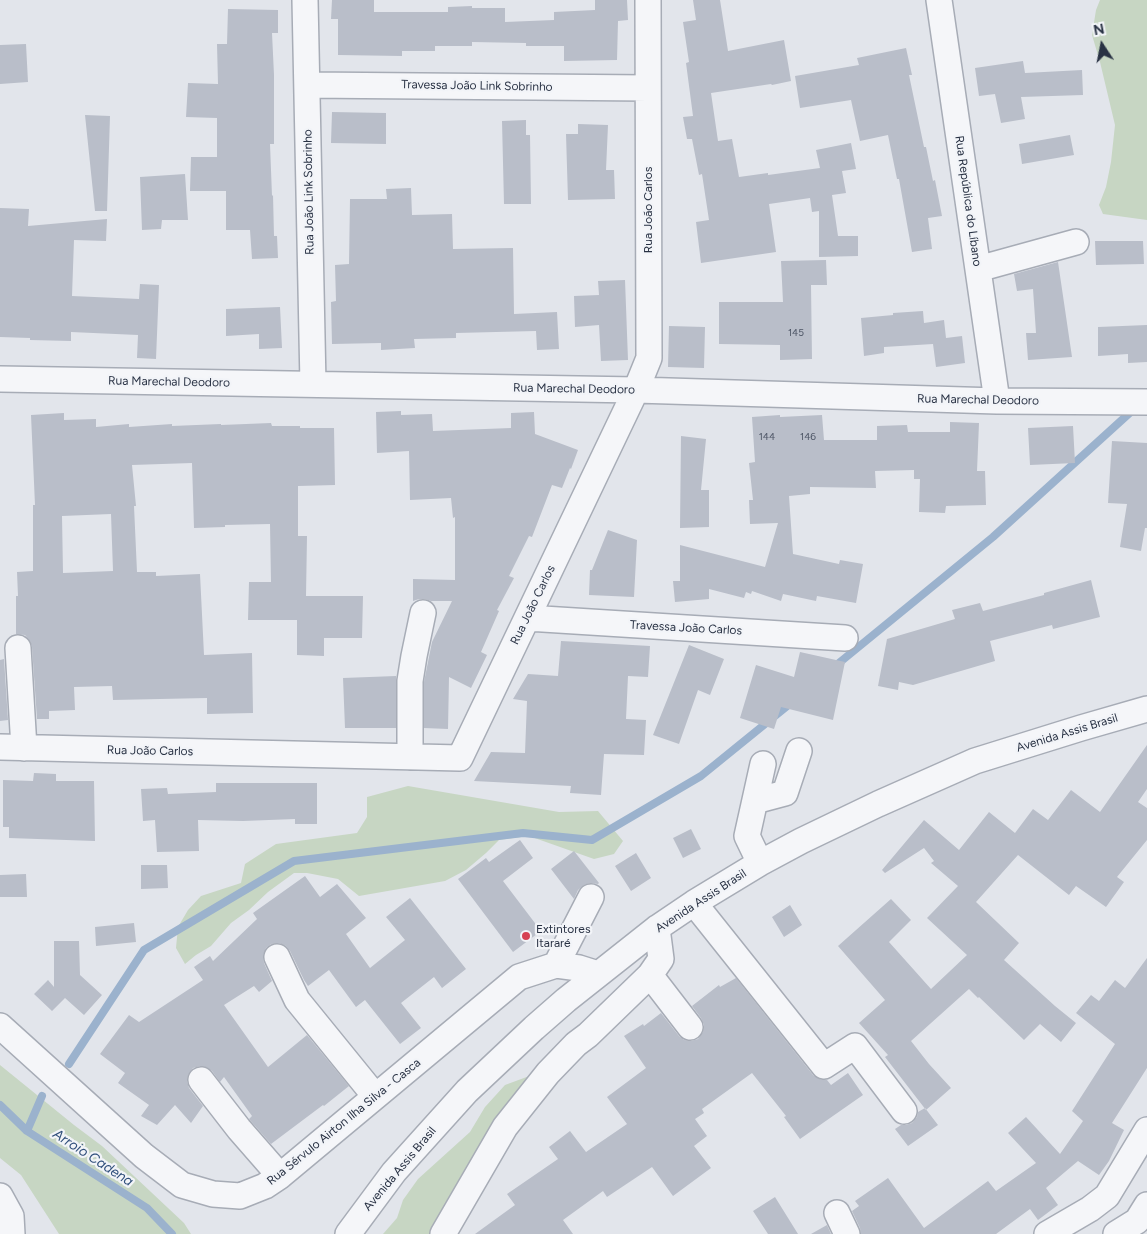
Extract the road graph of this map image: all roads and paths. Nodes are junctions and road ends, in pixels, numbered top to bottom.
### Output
1 (305, 0) edge
2 (648, 0) edge
3 (939, 0) edge
4 (306, 85) junction
5 (648, 88) junction
6 (1076, 242) dead end
7 (978, 269) junction
8 (0, 379) edge
9 (313, 384) junction
10 (636, 390) junction
11 (997, 401) junction
12 (1147, 402) edge
13 (423, 613) dead end
14 (527, 618) junction
15 (845, 638) dead end
16 (18, 648) dead end
17 (1147, 709) edge
18 (12, 748) edge
19 (799, 751) dead end
20 (410, 757) junction
21 (763, 764) dead end
22 (755, 801) junction
23 (760, 863) junction
24 (591, 897) dead end
25 (694, 903) junction
26 (657, 928) junction
27 (277, 957) dead end
28 (556, 965) junction
29 (598, 974) junction
30 (650, 975) junction
31 (0, 1026) edge
32 (690, 1027) dead end
33 (201, 1080) dead end
34 (375, 1096) junction
35 (904, 1111) dead end
36 (1143, 1146) edge
37 (280, 1176) junction
38 (0, 1196) edge
39 (1147, 1205) edge
40 (12, 1234) edge
41 (348, 1234) edge
42 (444, 1234) edge
43 (1047, 1234) edge
44 (1116, 1234) edge

1 - 4 street, Rua João Link Sobrinho
2 - 5 street, Rua João Carlos
3 - 7 street, Rua República do Líbano
4 - 5 street, Travessa João Link Sobrinho
4 - 9 street, Rua João Link Sobrinho
5 - 10 street, Rua João Carlos
6 - 7 street
7 - 11 street, Rua República do Líbano
8 - 9 street, Rua Marechal Deodoro
9 - 10 street, Rua Marechal Deodoro
10 - 11 street, Rua Marechal Deodoro
10 - 14 street, Rua João Carlos
11 - 12 street, Rua Marechal Deodoro
13 - 20 street
14 - 15 street, Travessa João Carlos
14 - 20 street, Rua João Carlos
16 - 18 street
17 - 23 street, Avenida Assis Brasil
18 - 20 street, Rua João Carlos
19 - 22 street
21 - 22 street
22 - 23 street
23 - 25 street, Avenida Assis Brasil
24 - 28 street
25 - 26 street, Avenida Assis Brasil
25 - 35 street
26 - 29 street, Avenida Assis Brasil
26 - 30 street
27 - 34 street
28 - 29 street, Rua Sérvulo Airton Ilha Silva - Casca
28 - 34 street, Rua Sérvulo Airton Ilha Silva - Casca
29 - 41 street, Avenida Assis Brasil
30 - 32 street
30 - 42 street
31 - 37 street, Rua Sérvulo Airton Ilha Silva - Casca
33 - 37 street
34 - 37 street, Rua Sérvulo Airton Ilha Silva - Casca
36 - 43 street
38 - 40 street
39 - 44 street

